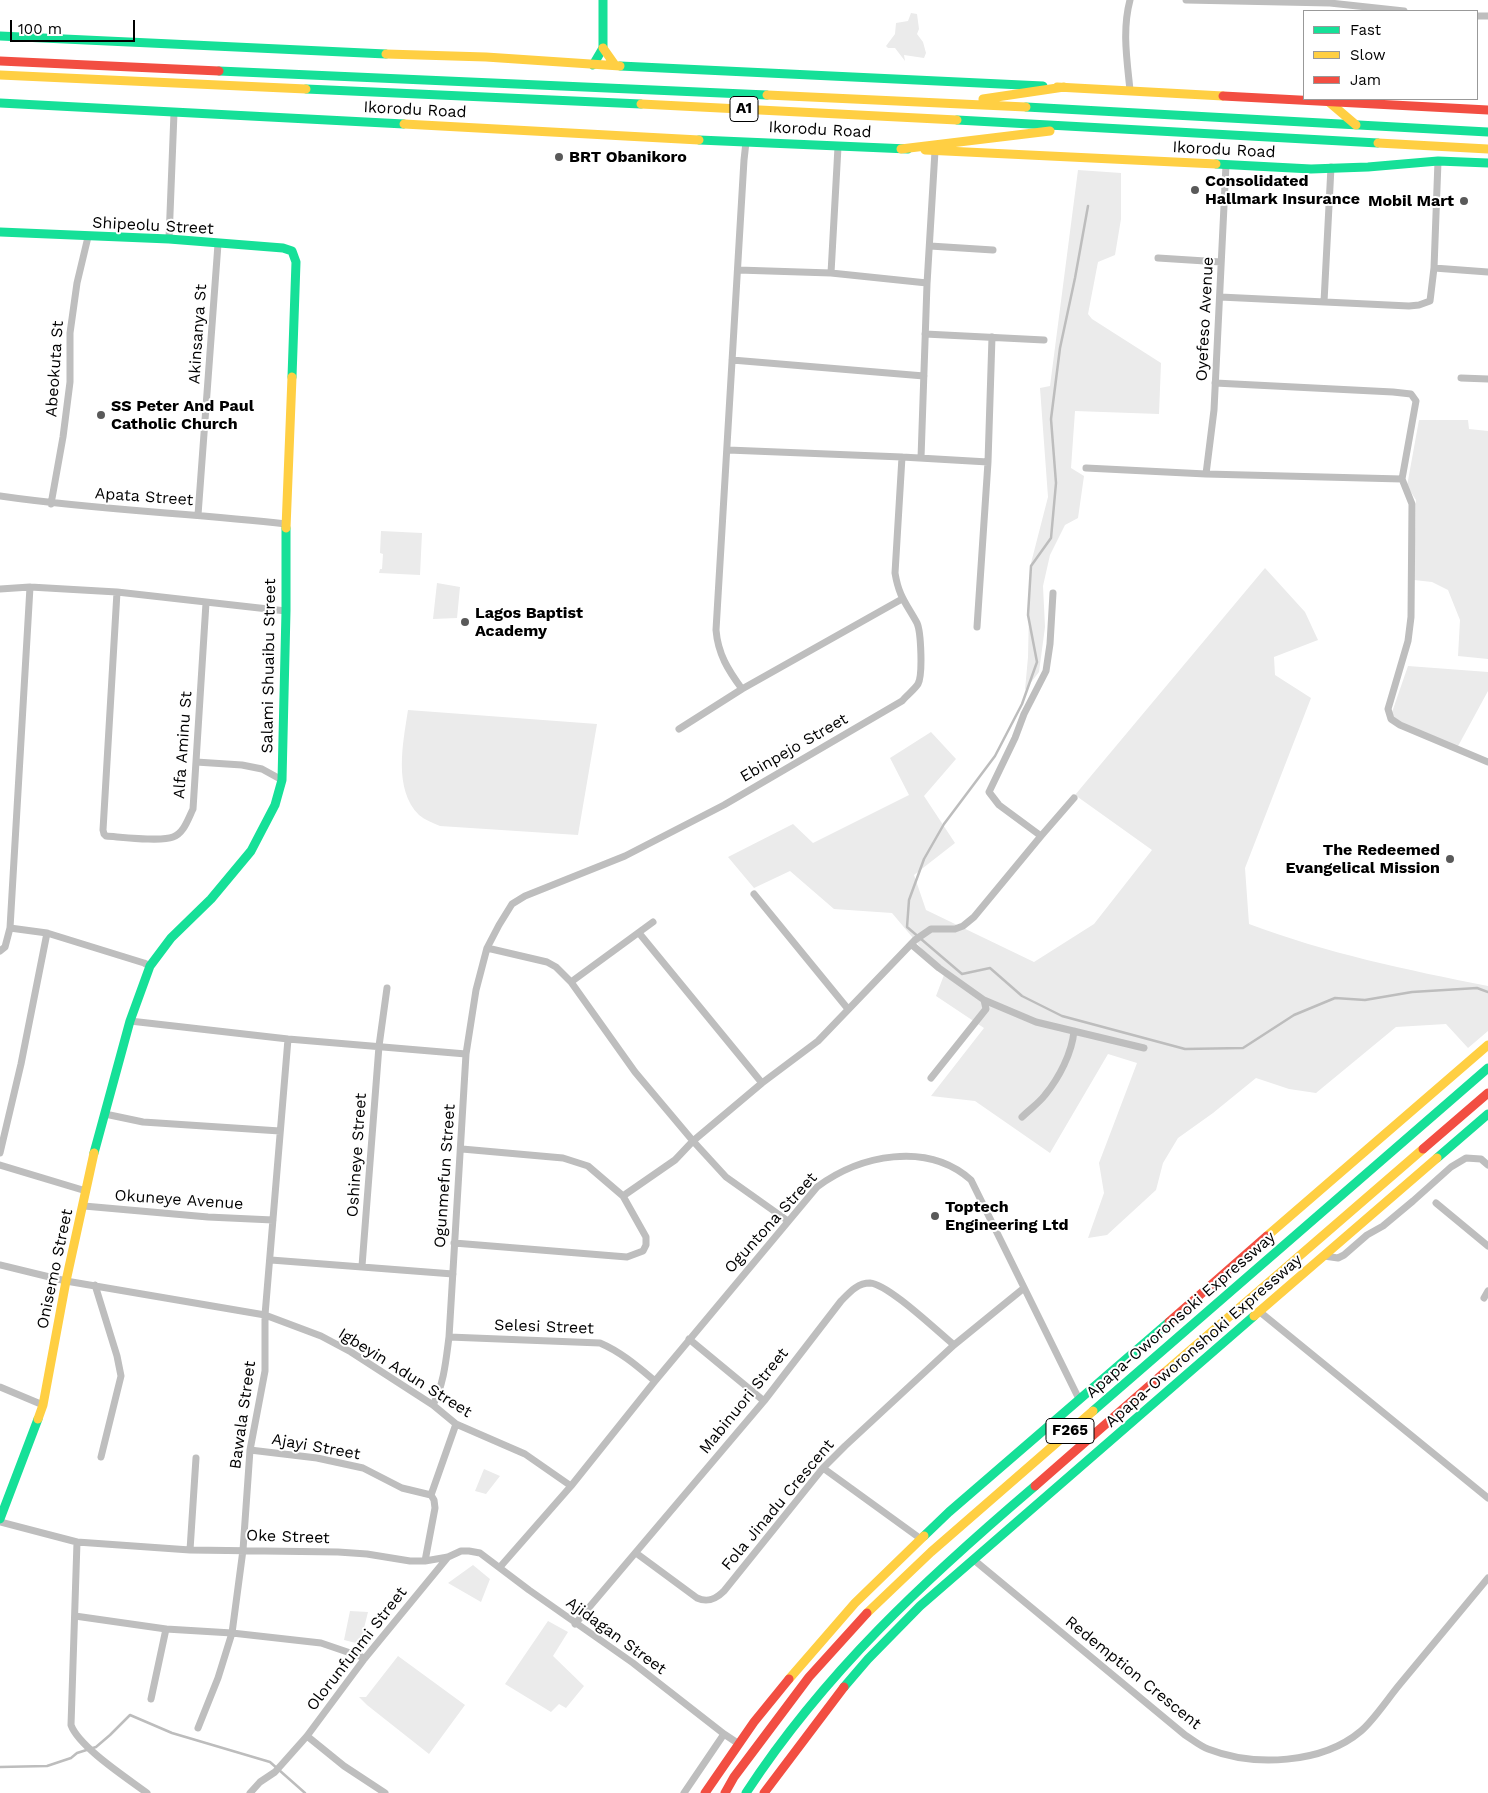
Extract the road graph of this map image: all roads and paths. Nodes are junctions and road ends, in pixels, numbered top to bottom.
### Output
1 (603, 0) edge
2 (1130, 0) edge
3 (1186, 0) edge
4 (1395, 10) edge
5 (0, 36) edge
6 (602, 48) junction
7 (0, 60) edge
8 (593, 65) junction
9 (615, 65) junction
10 (0, 74) edge
11 (1064, 87) junction
12 (1130, 90) junction
13 (1329, 102) junction
14 (0, 103) edge
15 (956, 104) junction
16 (1488, 110) edge
17 (174, 113) junction
18 (1356, 125) junction
19 (1086, 126) junction
20 (1488, 132) edge
21 (746, 142) junction
22 (838, 147) junction
23 (901, 149) junction
24 (1488, 150) edge
25 (935, 151) junction
26 (1438, 161) junction
27 (1488, 163) edge
28 (1226, 165) junction
29 (1331, 168) junction
30 (0, 232) edge
31 (88, 237) junction
32 (169, 239) junction
33 (218, 244) junction
34 (930, 246) junction
35 (993, 250) dead end
36 (1158, 258) dead end
37 (296, 262) joint
38 (1221, 262) junction
39 (1434, 268) junction
40 (738, 270) junction
41 (1488, 272) edge
42 (831, 273) junction
43 (927, 283) junction
44 (1220, 297) junction
45 (1324, 302) junction
46 (925, 334) junction
47 (992, 337) junction
48 (1044, 340) dead end
49 (732, 360) junction
50 (924, 376) junction
51 (1461, 378) dead end
52 (1488, 379) edge
53 (1215, 383) junction
54 (728, 450) junction
55 (902, 457) junction
56 (921, 458) junction
57 (988, 462) junction
58 (1086, 468) dead end
59 (1206, 474) junction
60 (1402, 479) junction
61 (0, 496) edge
62 (52, 504) junction
63 (198, 515) junction
64 (286, 524) junction
65 (30, 587) junction
66 (0, 588) edge
67 (118, 592) junction
68 (1053, 593) dead end
69 (902, 599) junction
70 (206, 604) junction
71 (286, 611) junction
72 (977, 627) dead end
73 (742, 690) junction
74 (679, 729) dead end
75 (196, 762) junction
76 (1488, 762) edge
77 (282, 780) junction
78 (1074, 798) dead end
79 (1041, 836) junction
80 (754, 894) dead end
81 (653, 922) dead end
82 (10, 928) junction
83 (639, 932) junction
84 (46, 933) junction
85 (913, 942) junction
86 (487, 948) junction
87 (0, 950) edge
88 (150, 966) junction
89 (571, 982) junction
90 (387, 988) dead end
91 (984, 1000) junction
92 (848, 1009) junction
93 (130, 1021) junction
94 (1074, 1031) junction
95 (288, 1039) junction
96 (1488, 1045) edge
97 (379, 1046) junction
98 (1144, 1048) dead end
99 (466, 1054) junction
100 (1488, 1068) edge
101 (931, 1078) dead end
102 (762, 1082) junction
103 (1488, 1093) edge
104 (105, 1114) junction
105 (1488, 1114) edge
106 (1022, 1117) dead end
107 (280, 1131) junction
108 (693, 1141) junction
109 (462, 1149) junction
110 (0, 1153) edge
111 (0, 1165) edge
112 (1488, 1165) edge
113 (86, 1191) junction
114 (623, 1196) junction
115 (1436, 1203) dead end
116 (84, 1206) junction
117 (273, 1220) junction
118 (788, 1221) junction
119 (454, 1243) junction
120 (1488, 1246) edge
121 (1324, 1256) junction
122 (271, 1260) junction
123 (0, 1265) edge
124 (362, 1266) junction
125 (453, 1274) junction
126 (66, 1281) junction
127 (95, 1286) junction
128 (1024, 1288) junction
129 (1260, 1312) junction
130 (266, 1315) junction
131 (449, 1337) junction
132 (689, 1339) junction
133 (954, 1345) junction
134 (655, 1381) junction
135 (0, 1387) edge
136 (1080, 1399) junction
137 (764, 1401) junction
138 (43, 1405) junction
139 (433, 1405) junction
140 (456, 1424) junction
141 (250, 1450) junction
142 (101, 1457) dead end
143 (196, 1458) dead end
144 (824, 1468) junction
145 (571, 1486) junction
146 (431, 1495) junction
147 (1488, 1498) edge
148 (0, 1521) edge
149 (921, 1539) junction
150 (77, 1542) junction
151 (190, 1550) junction
152 (242, 1550) junction
153 (636, 1553) junction
154 (448, 1556) junction
155 (974, 1560) junction
156 (425, 1561) junction
157 (492, 1563) joint
158 (500, 1567) junction
159 (1488, 1578) edge
160 (75, 1616) junction
161 (576, 1624) junction
162 (166, 1629) junction
163 (232, 1633) junction
164 (365, 1658) junction
165 (151, 1699) dead end
166 (198, 1728) dead end
167 (724, 1734) junction
168 (307, 1736) junction
169 (739, 1744) junction
170 (147, 1793) edge
171 (250, 1793) edge
172 (385, 1793) edge
173 (684, 1793) edge
174 (705, 1793) edge
175 (724, 1793) edge
176 (746, 1793) edge
177 (764, 1793) edge

1 - 6 main road
2 - 12 street
3 - 4 street
5 - 8 main road
6 - 8 main road
6 - 9 main road
7 - 15 main road, Ikorodu Road / A1
8 - 9 main road
9 - 11 main road
10 - 19 main road, Ikorodu Road / A1
11 - 12 main road
11 - 15 main road
12 - 13 main road
13 - 16 main road
13 - 18 main road
14 - 17 main road, Ikorodu Road
15 - 18 main road, Ikorodu Road / A1
17 - 21 main road, Ikorodu Road
17 - 32 street
18 - 20 main road, Ikorodu Road / A1
19 - 23 main road
19 - 24 main road, Ikorodu Road / A1
21 - 22 main road, Ikorodu Road
21 - 40 street
22 - 23 main road, Ikorodu Road
22 - 42 street
23 - 25 main road, Ikorodu Road
25 - 28 main road, Ikorodu Road
25 - 34 street
26 - 27 main road, Ikorodu Road
26 - 29 main road, Ikorodu Road
26 - 39 street
28 - 29 main road, Ikorodu Road
28 - 38 street, Oyefeso Avenue
29 - 45 street
30 - 31 main road, Shipeolu Street
31 - 32 main road, Shipeolu Street
31 - 62 street, Abeokuta St
32 - 33 main road, Shipeolu Street
33 - 37 main road, Shipeolu Street
33 - 63 street, Akinsanya St
34 - 35 street
34 - 43 street
36 - 38 street
37 - 64 main road, Salami Shuaibu Street
38 - 44 street, Oyefeso Avenue
39 - 41 street
39 - 45 street
40 - 42 street
40 - 49 street
42 - 43 street
43 - 46 street
44 - 45 street
44 - 53 street, Oyefeso Avenue
46 - 47 street
46 - 50 street
47 - 48 street
47 - 57 street
49 - 50 street
49 - 54 street
50 - 56 street
51 - 52 street
53 - 59 street, Oyefeso Avenue
53 - 60 street
54 - 55 street
54 - 73 street
55 - 56 street
55 - 69 street, Ebinpejo Street
56 - 57 street
57 - 72 street
58 - 59 street
59 - 60 street
60 - 76 street
61 - 62 street, Apata Street
62 - 63 street, Apata Street
63 - 64 street, Apata Street
64 - 71 main road, Salami Shuaibu Street
65 - 66 street
65 - 67 street
65 - 82 street
67 - 70 street
67 - 75 street, Alfa Aminu St
68 - 79 street
69 - 73 street
69 - 86 street, Ebinpejo Street
70 - 71 street
70 - 75 street, Alfa Aminu St
71 - 77 main road, Salami Shuaibu Street
73 - 74 street
75 - 77 street
77 - 88 main road, Salami Shuaibu Street
78 - 79 street
79 - 85 street
80 - 92 street
81 - 83 street
82 - 84 street
82 - 87 street
83 - 89 street
83 - 102 street
84 - 88 street
84 - 110 street
85 - 91 street
85 - 92 street
86 - 89 street
86 - 99 street, Ogunmefun Street
88 - 93 main road, Salami Shuaibu Street
89 - 108 street
90 - 97 street, Oshineye Street
91 - 94 street
91 - 101 street
92 - 102 street
93 - 95 street
93 - 104 main road, Onisemo Street
94 - 98 street
94 - 106 street
95 - 97 street
95 - 107 street, Bawala Street
96 - 136 main road, Apapa-Oworonsoki Expressway
97 - 99 street
97 - 124 street, Oshineye Street
99 - 109 street, Ogunmefun Street
100 - 175 main road, Apapa-Oworonsoki Expressway / F265
102 - 108 street
103 - 176 main road, Apapa-Oworonsoki Expressway / F265
104 - 107 street
104 - 113 main road, Onisemo Street
105 - 121 main road, Apapa-Oworonshoki Expressway
107 - 117 street, Bawala Street
108 - 114 street
108 - 118 street
109 - 114 street
109 - 119 street, Ogunmefun Street
111 - 113 street
112 - 121 street
113 - 116 main road, Onisemo Street
114 - 119 street
115 - 120 street
116 - 117 street, Okuneye Avenue
116 - 126 main road, Onisemo Street
117 - 122 street, Bawala Street
118 - 128 street, Oguntona Street
118 - 132 street, Oguntona Street
119 - 125 street, Ogunmefun Street
121 - 129 main road, Apapa-Oworonshoki Expressway
122 - 124 street
122 - 130 street, Bawala Street
123 - 126 street, Igbeyin Adun Street
124 - 125 street
125 - 131 street, Ogunmefun Street
126 - 127 street, Igbeyin Adun Street
126 - 138 main road, Onisemo Street
127 - 130 street, Igbeyin Adun Street
127 - 142 street
128 - 133 street, Fola Jinadu Crescent
128 - 136 street, Oguntona Street
129 - 147 street
129 - 155 main road, Apapa-Oworonshoki Expressway
130 - 139 street, Igbeyin Adun Street
130 - 141 street, Bawala Street
131 - 134 street, Selesi Street
131 - 139 street, Ogunmefun Street
132 - 134 street, Oguntona Street
132 - 137 street
133 - 137 street, Mabinuori Street
133 - 144 street, Fola Jinadu Crescent
134 - 145 street, Oguntona Street
135 - 138 street
136 - 149 main road, Apapa-Oworonsoki Expressway
137 - 153 street, Mabinuori Street
138 - 148 main road, Onisemo Street
139 - 140 street, Igbeyin Adun Street
140 - 145 street, Igbeyin Adun Street
140 - 146 street
141 - 146 street, Ajayi Street
141 - 152 street, Bawala Street
143 - 151 street
144 - 149 street
144 - 153 street, Fola Jinadu Crescent
145 - 158 street, Oguntona Street
146 - 156 street
148 - 150 street, Oke Street
149 - 169 main road, Apapa-Oworonsoki Expressway
150 - 151 street, Oke Street
150 - 160 street
151 - 152 street, Oke Street
152 - 156 street, Oke Street
152 - 163 street, Bawala Street
153 - 161 street, Mabinuori Street
154 - 156 street, Oke Street
154 - 157 street, Oke Street
154 - 164 street, Olorunfunmi Street
155 - 159 street, Redemption Crescent
155 - 177 main road, Apapa-Oworonshoki Expressway
157 - 158 street, Ajidagan Street
158 - 161 street, Ajidagan Street
160 - 162 street
160 - 170 street
161 - 167 street, Ajidagan Street
162 - 163 street
162 - 165 street
163 - 164 street
163 - 166 street, Bawala Street
164 - 168 street, Olorunfunmi Street
167 - 169 street, Ajidagan Street
167 - 173 street
168 - 171 street, Olorunfunmi Street
168 - 172 street
169 - 174 main road, Apapa-Oworonsoki Expressway

